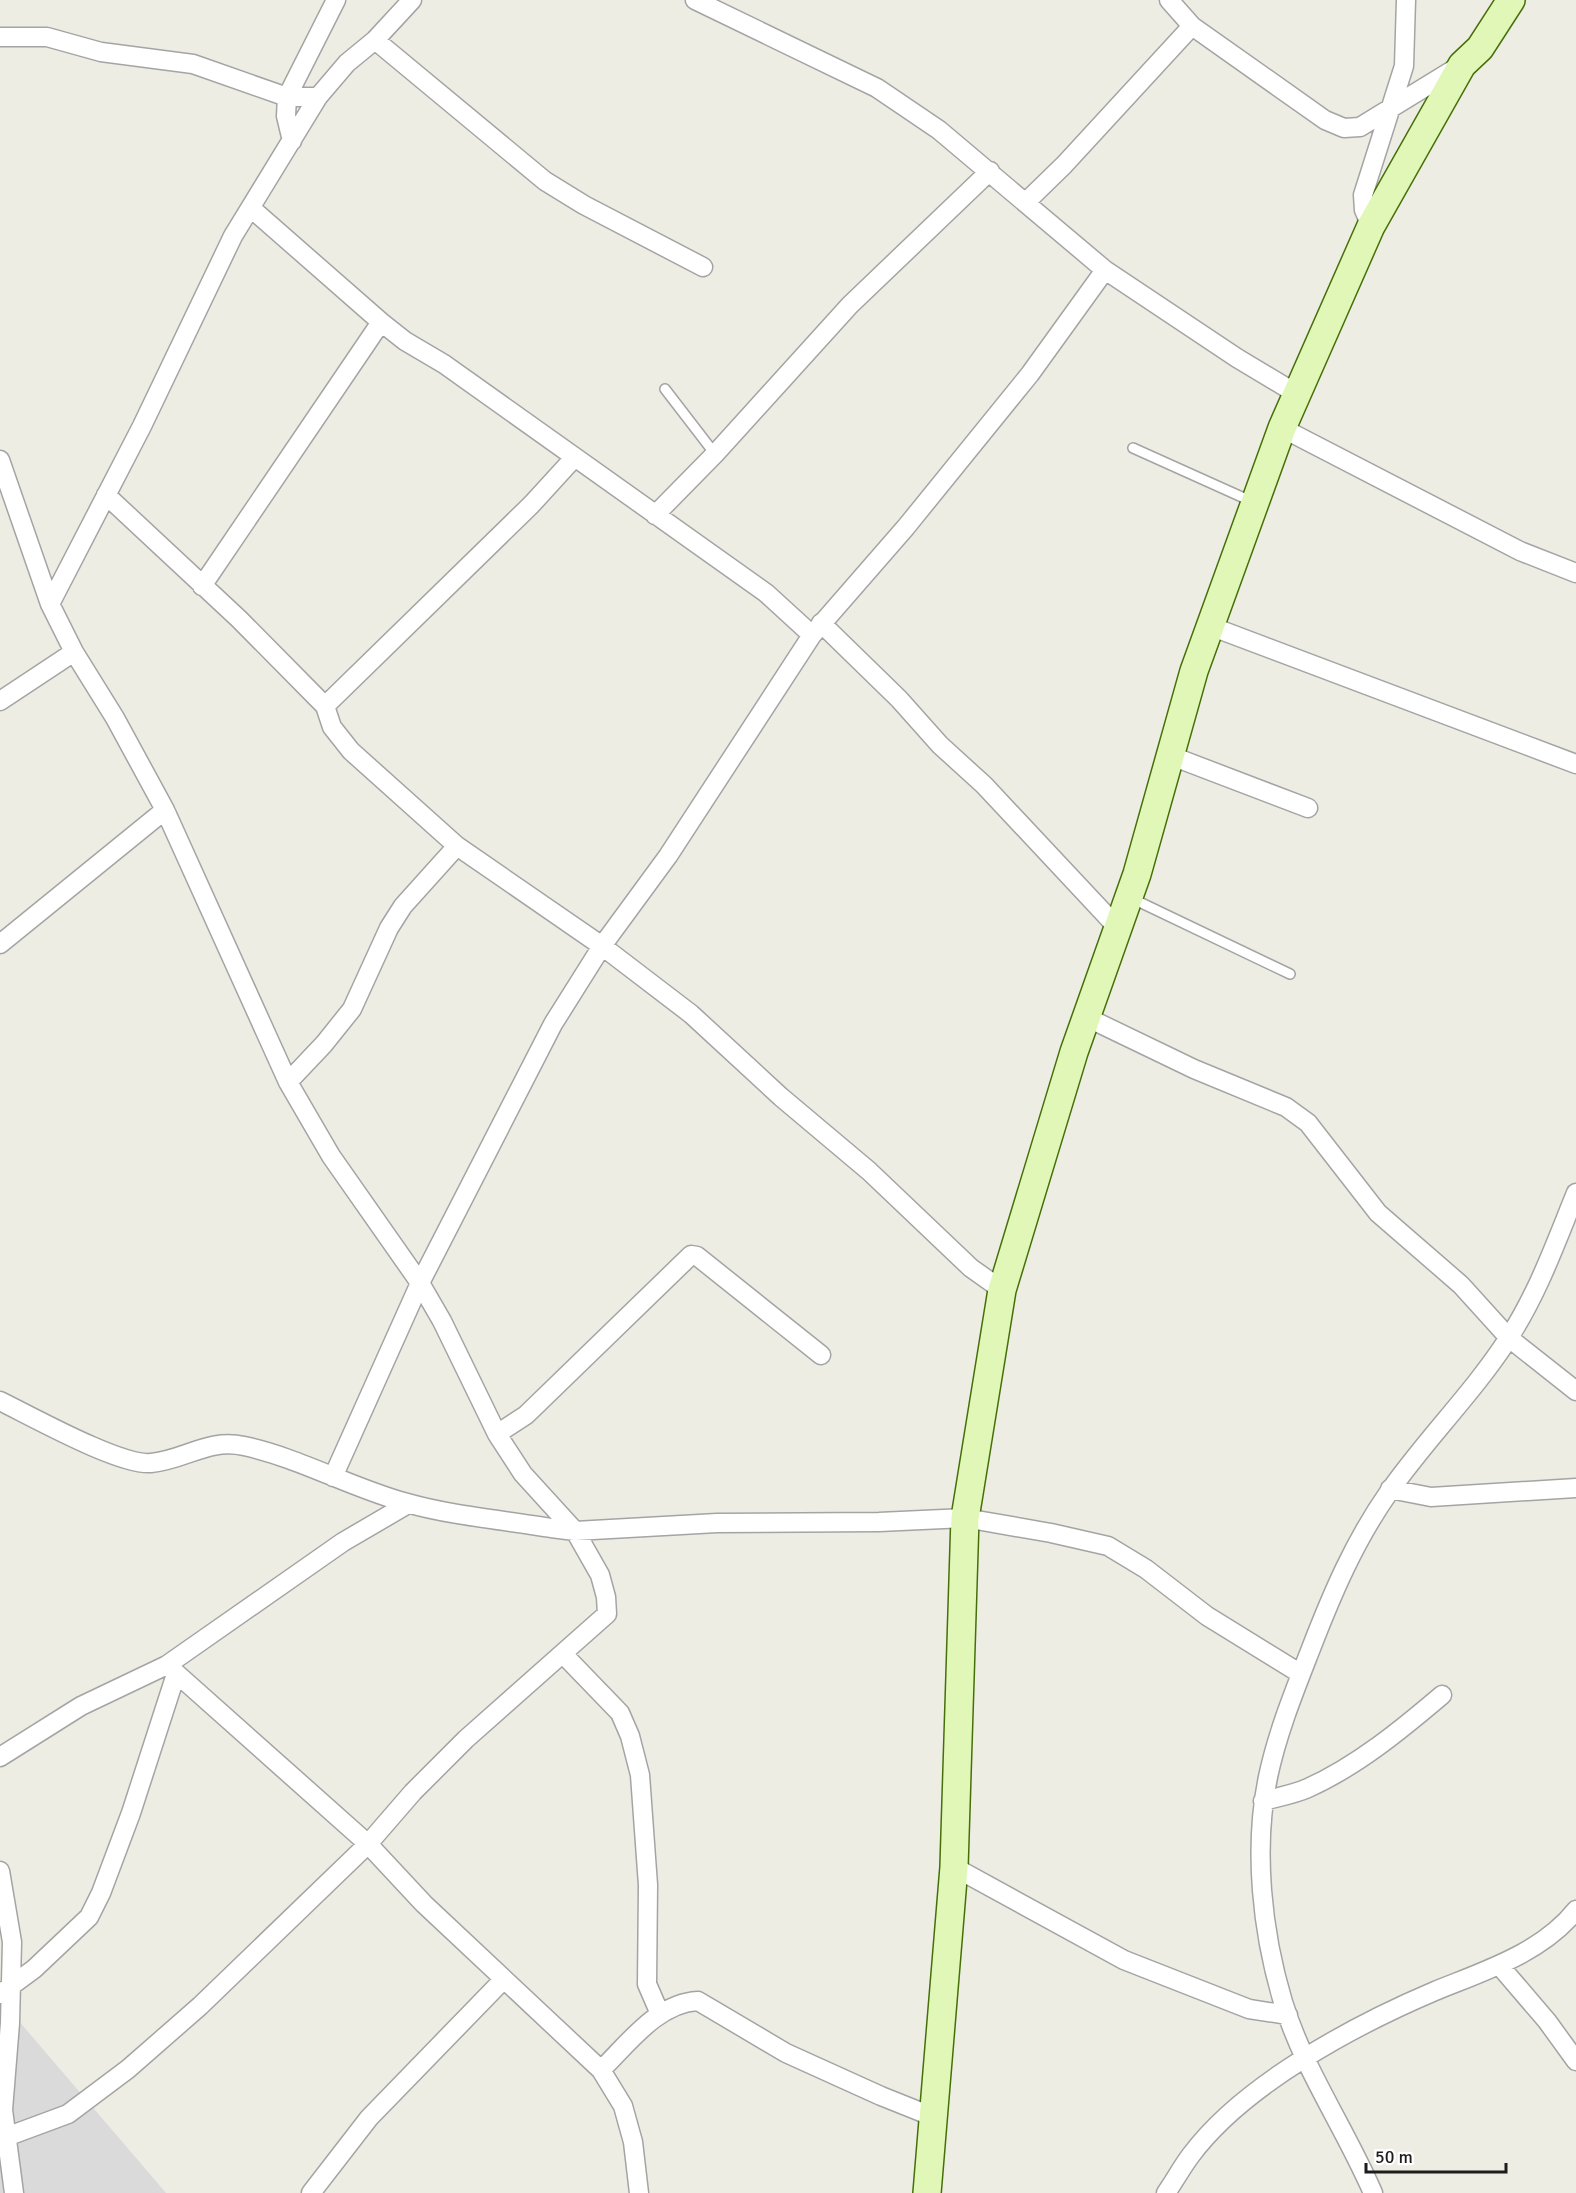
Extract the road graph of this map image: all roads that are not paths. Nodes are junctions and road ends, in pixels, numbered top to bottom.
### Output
1 (336, 0) edge
2 (412, 0) edge
3 (695, 0) edge
4 (1169, 0) edge
5 (1406, 0) edge
6 (1511, 0) edge
7 (1192, 26) junction
8 (0, 37) edge
9 (375, 40) junction
10 (1462, 65) junction
11 (287, 97) junction
12 (318, 97) junction
13 (1394, 106) junction
14 (292, 141) junction
15 (990, 171) junction
16 (1026, 202) junction
17 (252, 209) junction
18 (1371, 226) junction
19 (703, 267) dead end
20 (1105, 270) junction
21 (381, 322) junction
22 (665, 389) dead end
23 (1296, 394) junction
24 (1282, 428) junction
25 (1133, 448) dead end
26 (715, 453) junction
27 (574, 458) junction
28 (0, 460) edge
29 (106, 495) junction
30 (1254, 503) junction
31 (655, 515) junction
32 (1576, 573) edge
33 (202, 586) junction
34 (51, 604) junction
35 (1210, 626) junction
36 (816, 629) junction
37 (74, 652) junction
38 (0, 701) edge
39 (325, 706) junction
40 (1169, 754) junction
41 (1576, 764) edge
42 (1308, 808) dead end
43 (165, 810) junction
44 (457, 846) junction
45 (1129, 897) junction
46 (1117, 927) junction
47 (0, 944) edge
48 (602, 946) junction
49 (1290, 974) dead end
50 (1086, 1017) junction
51 (288, 1082) junction
52 (1576, 1193) edge
53 (420, 1283) junction
54 (1002, 1290) junction
55 (1509, 1338) junction
56 (821, 1355) dead end
57 (1576, 1391) edge
58 (0, 1401) edge
59 (497, 1434) junction
60 (333, 1477) junction
61 (1576, 1488) edge
62 (1390, 1489) junction
63 (408, 1504) junction
64 (965, 1518) junction
65 (575, 1531) junction
66 (563, 1654) junction
67 (172, 1670) junction
68 (1301, 1674) junction
69 (1442, 1695) dead end
70 (0, 1757) edge
71 (1263, 1801) junction
72 (368, 1844) junction
73 (954, 1867) junction
74 (0, 1871) edge
75 (1576, 1910) edge
76 (1500, 1965) junction
77 (503, 1980) junction
78 (6, 1991) edge
79 (660, 2014) junction
80 (1288, 2015) junction
81 (1304, 2060) junction
82 (1576, 2061) edge
83 (600, 2070) junction
84 (931, 2116) junction
85 (6, 2137) junction
86 (14, 2193) edge
87 (311, 2193) edge
88 (639, 2193) edge
89 (927, 2193) edge
90 (1166, 2193) edge
91 (1373, 2193) edge

1 - 11 street
2 - 9 street
3 - 15 street
4 - 7 street
5 - 13 street
6 - 10 street
7 - 13 street
7 - 16 street
8 - 11 street
9 - 12 street
9 - 19 street
10 - 13 street
10 - 18 street
11 - 12 street
11 - 14 street
12 - 14 street
13 - 18 street
14 - 17 street
15 - 16 street
15 - 26 street
16 - 20 street
17 - 21 street
17 - 29 street
18 - 23 street
20 - 23 street
20 - 36 street
21 - 27 street
21 - 33 street
22 - 26 lane
23 - 24 street
24 - 30 street
24 - 32 street
25 - 30 lane
26 - 31 street
27 - 31 street
27 - 39 street
28 - 34 street
29 - 33 street
29 - 34 street
30 - 35 street
31 - 36 street
33 - 39 street
34 - 37 street
35 - 40 street
35 - 41 street
36 - 46 street
36 - 48 street
37 - 38 street
37 - 43 street
39 - 44 street
40 - 42 street
40 - 45 street
43 - 47 street
43 - 51 street
44 - 48 street
44 - 51 street
45 - 46 street
45 - 49 lane
46 - 50 street
48 - 53 street
48 - 54 street
50 - 54 street
50 - 55 street
51 - 53 street
52 - 55 street
53 - 59 street
53 - 60 street
54 - 64 street
55 - 57 street
55 - 62 street
56 - 59 street
58 - 60 street
59 - 65 street
60 - 63 street
61 - 62 street
62 - 68 street
63 - 65 street
63 - 67 street
64 - 65 street
64 - 68 street
64 - 73 street
65 - 66 street
66 - 72 street
66 - 79 street
67 - 70 street
67 - 72 street
67 - 78 street
68 - 71 street
69 - 71 street
71 - 80 street
72 - 77 street
72 - 85 street
73 - 80 street
73 - 84 street
74 - 78 street
75 - 76 street
76 - 81 street
76 - 82 street
77 - 83 street
77 - 87 street
78 - 85 street
79 - 83 street
79 - 84 street
80 - 81 street
81 - 90 street
81 - 91 street
83 - 88 street
84 - 89 street
85 - 86 street

